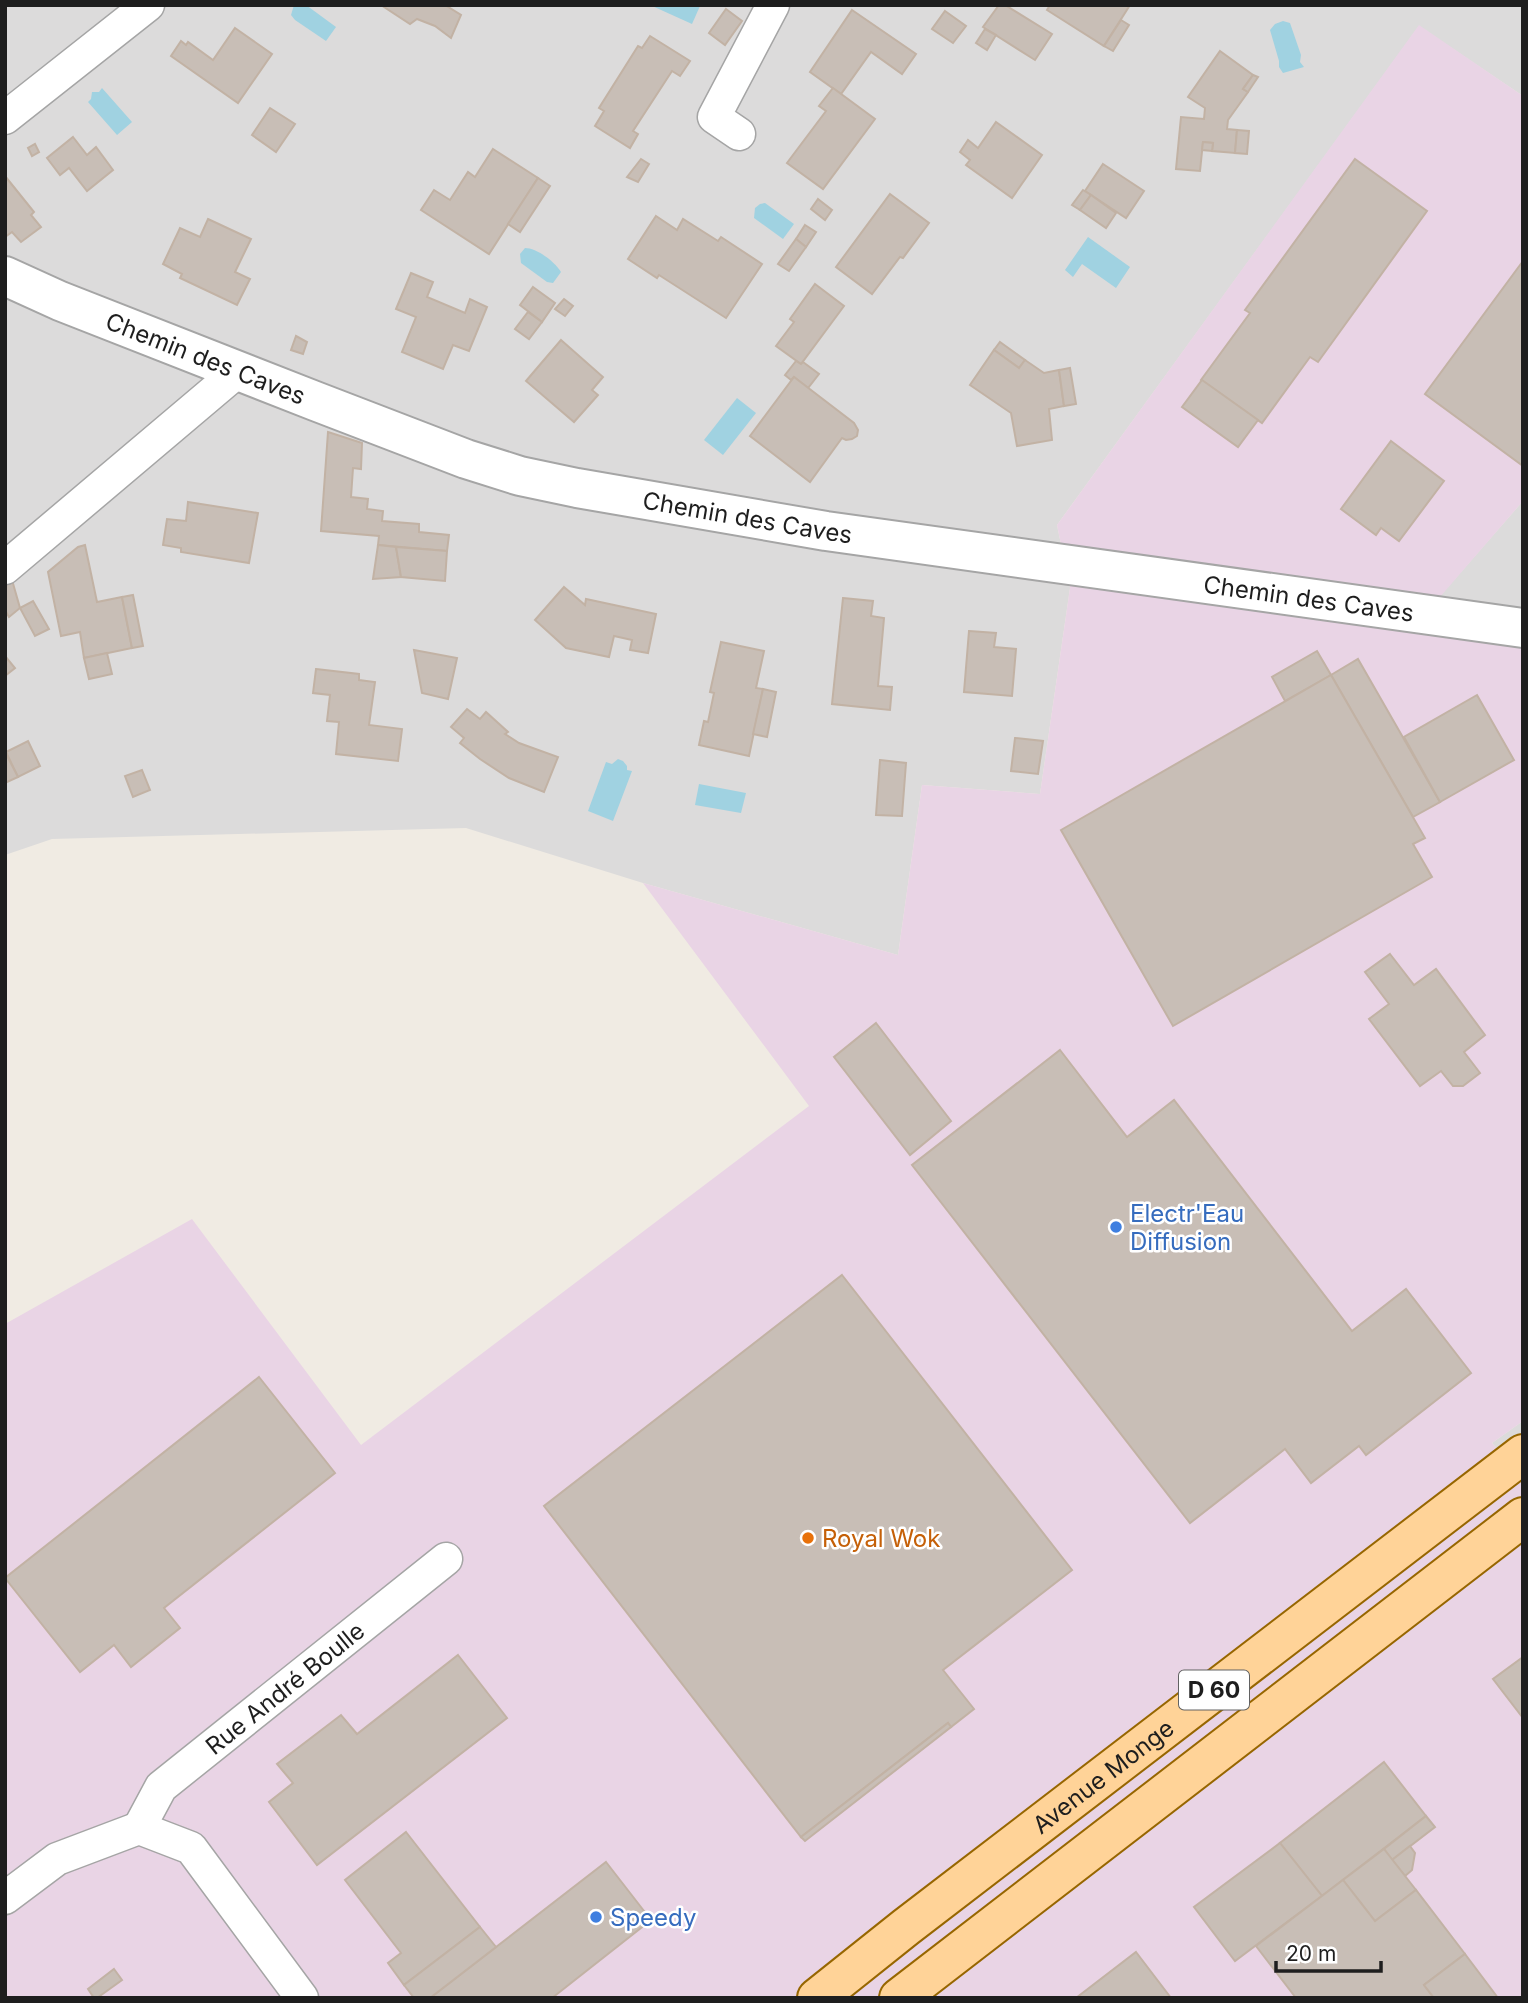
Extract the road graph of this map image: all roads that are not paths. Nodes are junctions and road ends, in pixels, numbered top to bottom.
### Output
1 (148, 5) edge
2 (773, 5) edge
3 (5, 118) edge
4 (739, 134) dead end
5 (5, 276) edge
6 (238, 371) junction
7 (5, 568) edge
8 (1523, 628) edge
9 (1523, 1454) edge
10 (1523, 1517) edge
11 (446, 1559) dead end
12 (138, 1828) junction
13 (5, 1898) edge
14 (302, 1998) edge
15 (817, 1998) edge
16 (900, 1998) edge

1 - 3 street
2 - 4 street
5 - 6 street, Chemin des Caves
6 - 7 street
6 - 8 street, Chemin des Caves
9 - 15 main road, Avenue Monge / D 60
10 - 16 main road, Avenue Monge / D 60
11 - 12 street, Rue André Boulle
12 - 13 street
12 - 14 street

